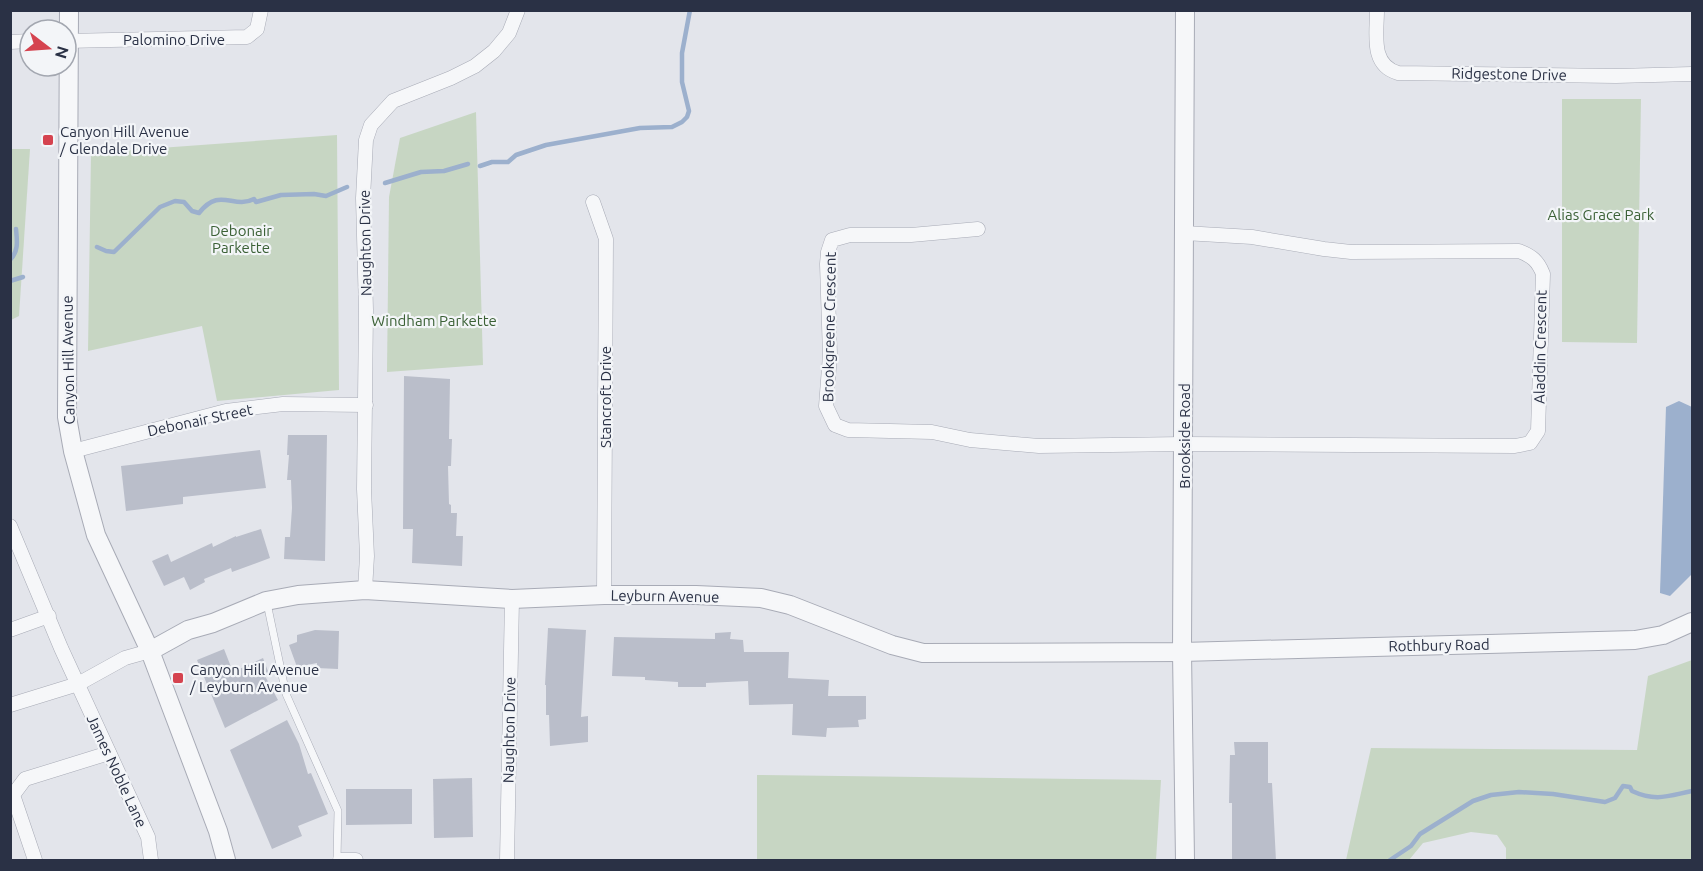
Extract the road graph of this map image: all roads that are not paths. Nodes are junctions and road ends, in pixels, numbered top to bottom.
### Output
1 (261, 10) edge
2 (518, 10) edge
3 (1185, 10) edge
4 (1377, 10) edge
5 (78, 40) edge
6 (1692, 74) edge
7 (67, 78) edge
8 (593, 202) dead end
9 (978, 229) dead end
10 (1184, 233) junction
11 (366, 405) junction
12 (1184, 444) junction
13 (73, 451) junction
14 (10, 526) edge
15 (365, 591) junction
16 (604, 595) junction
17 (512, 599) junction
18 (266, 601) junction
19 (49, 616) junction
20 (1692, 622) edge
21 (10, 630) edge
22 (150, 651) junction
23 (1182, 652) junction
24 (78, 684) junction
25 (10, 705) edge
26 (109, 753) junction
27 (35, 861) edge
28 (151, 861) edge
29 (226, 861) edge
30 (338, 861) edge
31 (356, 861) edge
32 (507, 861) edge
33 (1185, 861) edge

1 - 5 street, Palomino Drive
2 - 11 street, Naughton Drive
3 - 10 street, Brookside Road
4 - 6 street, Ridgestone Drive
7 - 13 street, Canyon Hill Avenue
8 - 16 street, Stancroft Drive
9 - 12 street, Brookgreene Crescent
10 - 12 street, Brookside Road
10 - 12 street, Aladdin Crescent
11 - 13 street, Debonair Street
11 - 15 street, Naughton Drive
12 - 23 street, Brookside Road
13 - 22 street, Canyon Hill Avenue
14 - 19 street, James Noble Lane
15 - 17 street, Leyburn Avenue
15 - 18 street, Leyburn Avenue
16 - 17 street, Leyburn Avenue
16 - 23 street, Leyburn Avenue
17 - 32 street, Naughton Drive
18 - 22 street, Leyburn Avenue
18 - 30 lane
19 - 21 street
19 - 24 street, James Noble Lane
20 - 23 street, Rothbury Road
22 - 24 street
22 - 29 street, Canyon Hill Avenue
23 - 33 street, Brookside Road
24 - 25 street
24 - 26 street, James Noble Lane
26 - 27 street
26 - 28 street, James Noble Lane
30 - 31 street

